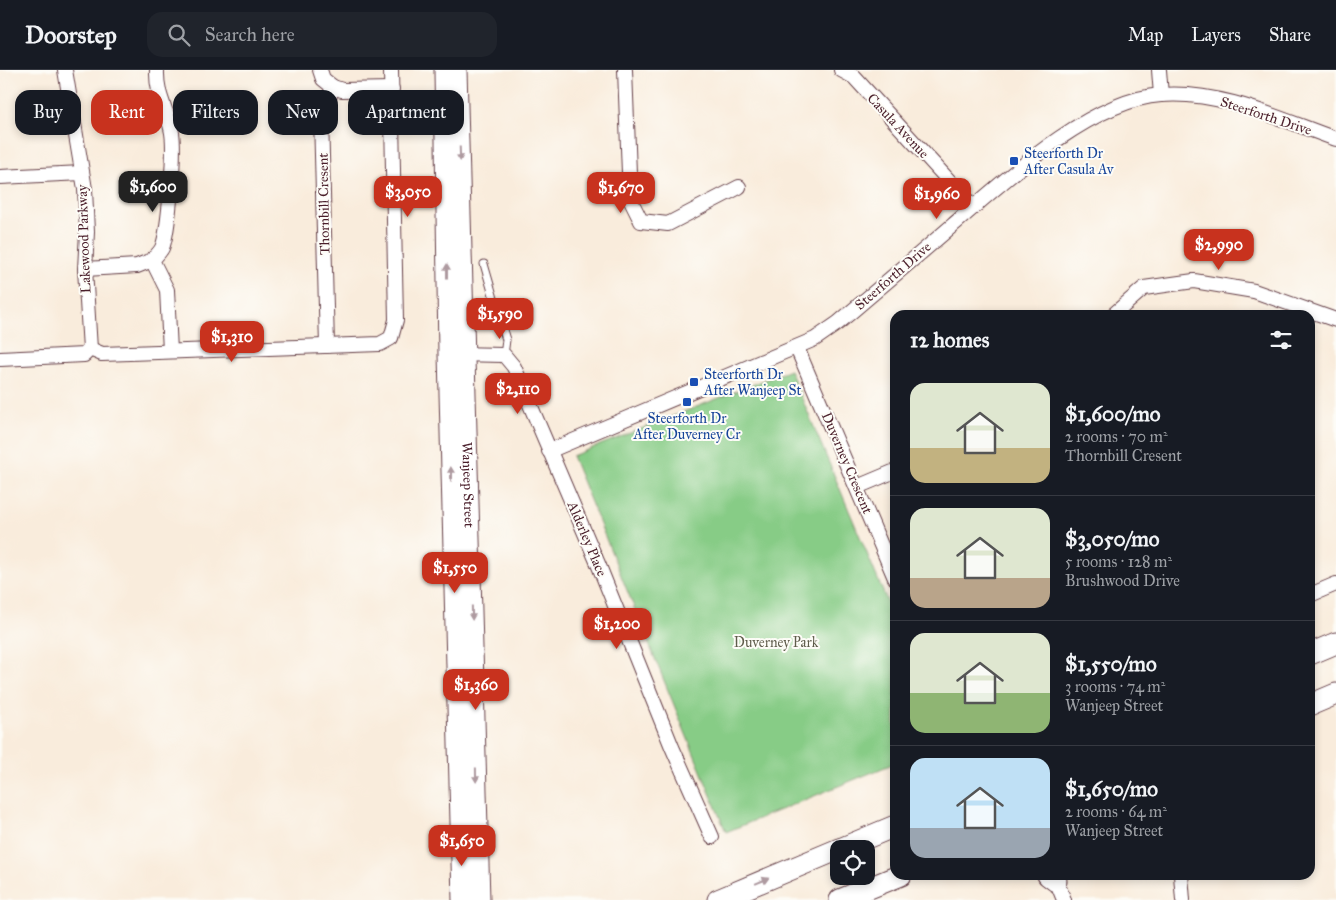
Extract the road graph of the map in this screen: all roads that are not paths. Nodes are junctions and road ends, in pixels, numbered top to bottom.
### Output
1 (65, 70) edge
2 (157, 70) edge
3 (320, 70) edge
4 (391, 70) edge
5 (444, 70) edge
6 (457, 70) edge
7 (625, 70) edge
8 (841, 70) edge
9 (1159, 70) edge
10 (859, 74) edge
11 (333, 87) junction
12 (392, 89) junction
13 (1161, 95) junction
14 (1336, 139) edge
15 (82, 173) junction
16 (0, 177) edge
17 (738, 187) dead end
18 (974, 207) junction
19 (152, 260) junction
20 (484, 264) dead end
21 (85, 270) junction
22 (1119, 310) edge
23 (1308, 310) edge
24 (1315, 313) edge
25 (1336, 320) edge
26 (327, 346) junction
27 (797, 348) junction
28 (90, 349) junction
29 (170, 351) junction
30 (456, 354) junction
31 (504, 355) junction
32 (0, 359) edge
33 (549, 451) junction
34 (890, 473) edge
35 (858, 487) junction
36 (890, 566) edge
37 (1336, 584) edge
38 (1315, 593) edge
39 (1336, 643) edge
40 (1315, 652) edge
41 (1336, 694) edge
42 (1315, 703) edge
43 (469, 807) junction
44 (890, 828) edge
45 (712, 837) dead end
46 (861, 840) edge
47 (830, 853) edge
48 (890, 880) edge
49 (1181, 880) edge
50 (462, 900) edge
51 (480, 900) edge
52 (718, 900) edge
53 (840, 900) edge
54 (1183, 900) edge

1 - 15 street, Lakewood Parkway
2 - 19 street
3 - 11 street
4 - 12 street
30 -> 5 main road, Wanjeep Street
6 -> 30 main road, Wanjeep Street
7 - 17 street
8 - 10 street, Casula Avenue
9 - 13 street
10 - 18 street, Casula Avenue
11 - 12 street
11 - 26 street, Thornbill Cresent
12 - 26 street
13 - 14 street, Steerforth Drive
13 - 18 street, Steerforth Drive
15 - 16 street
15 - 21 street, Lakewood Parkway
18 - 27 street, Steerforth Drive
19 - 21 street
19 - 29 street
20 - 31 lane
21 - 28 street, Lakewood Parkway
22 - 23 street
24 - 25 street
26 - 29 street
27 - 33 street, Steerforth Drive
27 - 35 street, Duverney Crescent
28 - 29 street
28 - 32 street
30 - 31 street
30 - 43 main road, Wanjeep Street
31 - 33 street, Alderley Place
33 - 45 street, Alderley Place
34 - 35 street
35 - 36 street, Duverney Crescent
37 - 38 street
39 - 40 main road
41 - 42 main road
43 - 50 main road, Wanjeep Street
43 - 51 main road, Wanjeep Street
44 - 46 main road
52 -> 47 main road
48 - 53 main road
49 - 54 street

